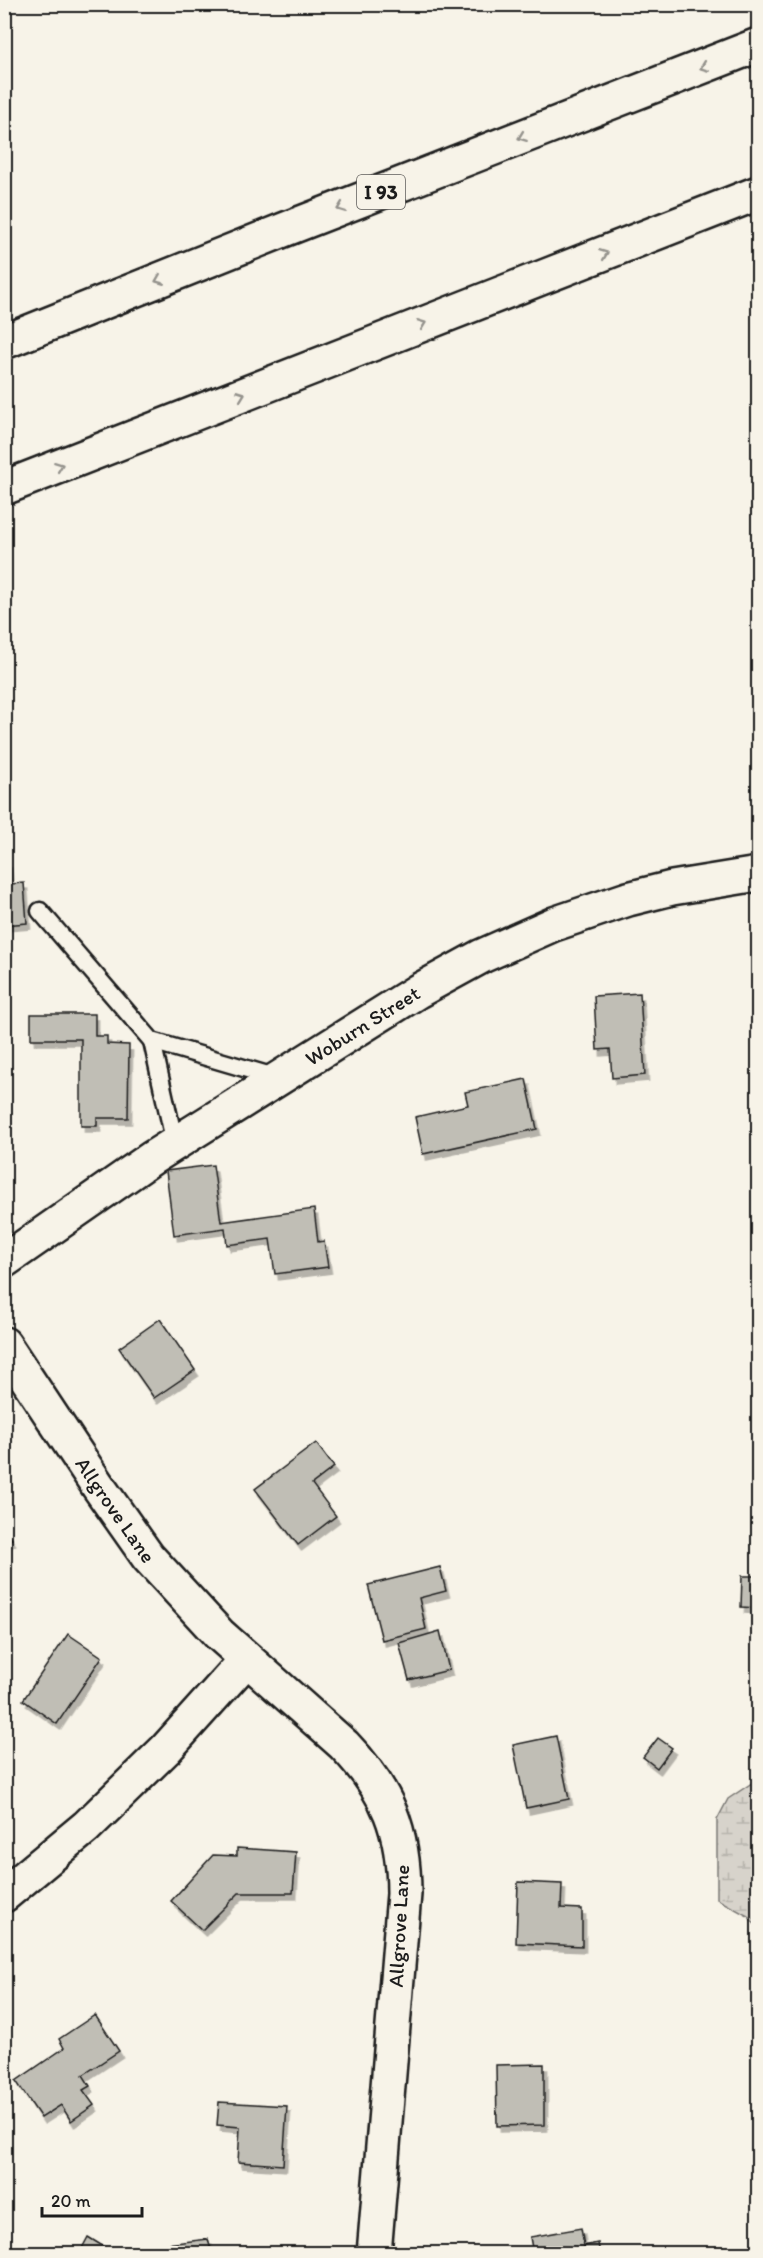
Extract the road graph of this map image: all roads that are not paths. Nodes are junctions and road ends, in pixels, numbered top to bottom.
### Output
1 (759, 45) edge
2 (759, 193) edge
3 (4, 342) edge
4 (4, 488) edge
5 (759, 874) edge
6 (40, 911) dead end
7 (152, 1041) junction
8 (278, 1078) junction
9 (175, 1144) junction
10 (4, 1261) edge
11 (4, 1344) edge
12 (248, 1659) junction
13 (4, 1895) edge
14 (374, 2253) edge

1 -> 3 main road, I 93
4 -> 2 main road
5 - 8 main road, Woburn Street
6 - 7 lane
7 - 8 lane
7 - 9 lane
8 - 9 main road, Woburn Street
9 - 10 main road, Woburn Street
11 - 12 main road, Allgrove Lane
12 - 13 main road
12 - 14 main road, Allgrove Lane

